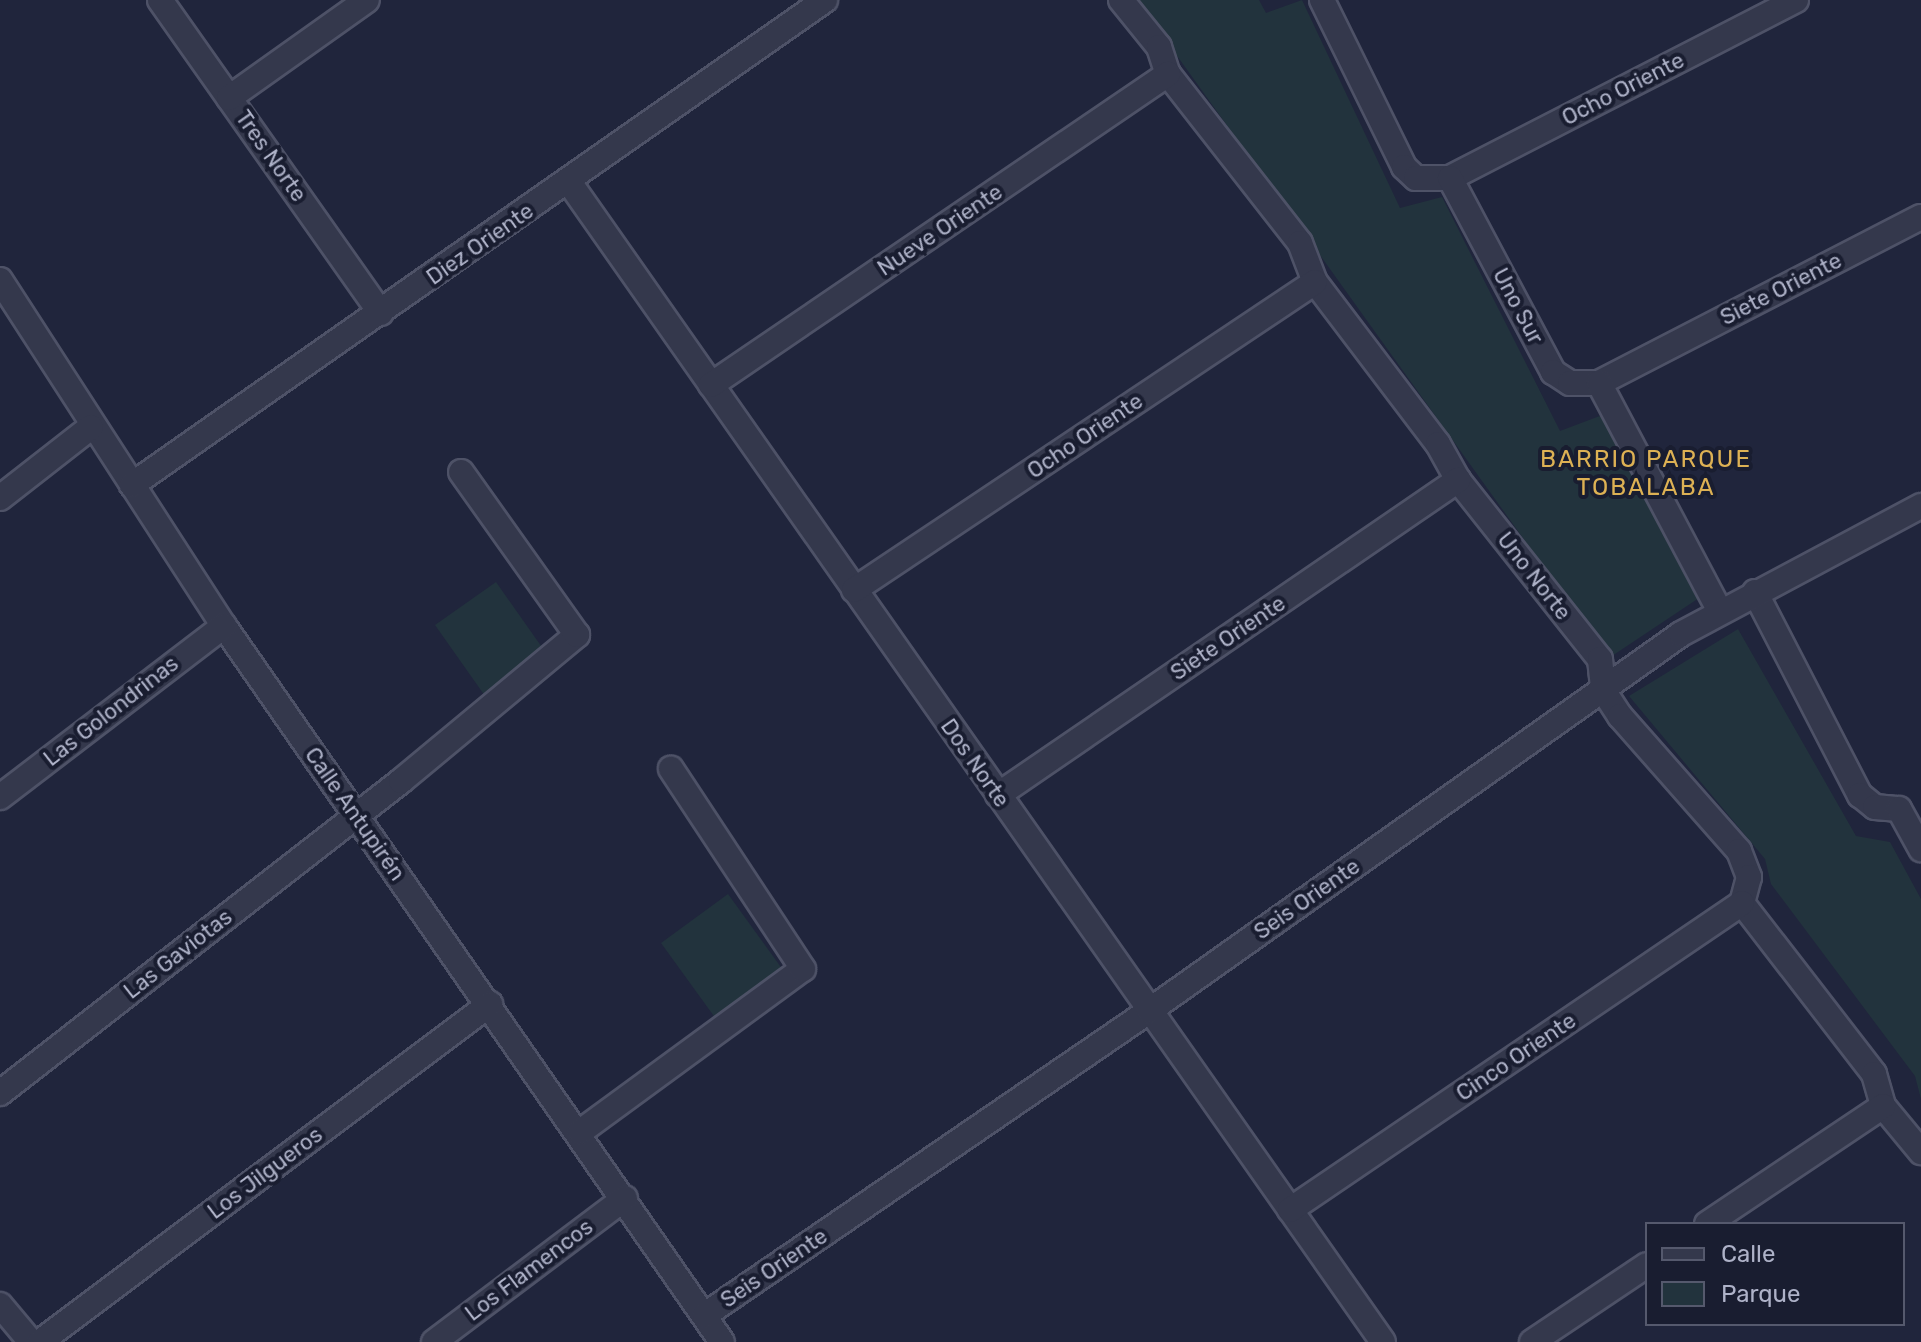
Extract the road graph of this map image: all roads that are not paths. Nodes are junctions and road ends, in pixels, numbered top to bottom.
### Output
1 (160, 0) edge
2 (367, 0) edge
3 (825, 0) edge
4 (1121, 0) edge
5 (1322, 0) edge
6 (1796, 0) edge
7 (1168, 74) junction
8 (229, 98) junction
9 (1450, 178) junction
10 (569, 182) junction
11 (1921, 217) edge
12 (0, 280) edge
13 (1315, 282) junction
14 (381, 313) junction
15 (1599, 383) junction
16 (711, 385) junction
17 (91, 427) junction
18 (461, 472) dead end
19 (1458, 480) junction
20 (132, 485) junction
21 (0, 498) edge
22 (1921, 506) edge
23 (854, 590) junction
24 (1755, 592) junction
25 (1719, 610) junction
26 (224, 626) junction
27 (1603, 690) junction
28 (671, 769) dead end
29 (998, 795) junction
30 (0, 797) edge
31 (1910, 803) edge
32 (356, 815) junction
33 (1921, 849) edge
34 (1742, 903) junction
35 (490, 1004) junction
36 (1149, 1011) junction
37 (0, 1093) edge
38 (1883, 1106) junction
39 (580, 1132) junction
40 (1921, 1152) edge
41 (625, 1198) junction
42 (1290, 1210) junction
43 (1710, 1222) edge
44 (1645, 1266) edge
45 (0, 1305) edge
46 (705, 1315) junction
47 (31, 1342) edge
48 (40, 1342) edge
49 (434, 1342) edge
50 (722, 1342) edge
51 (1383, 1342) edge
52 (1532, 1342) edge

1 - 8 street, Tres Norte
2 - 8 street
3 - 10 street, Diez Oriente
4 - 7 street, Uno Norte
5 - 9 street
6 - 9 street, Ocho Oriente
7 - 13 street, Uno Norte
7 - 16 street, Nueve Oriente
8 - 14 street, Tres Norte
9 - 15 street, Uno Sur
10 - 14 street, Diez Oriente
10 - 16 street, Dos Norte
11 - 15 street, Siete Oriente
12 - 17 street, Calle Antupirén
13 - 19 street, Uno Norte
13 - 23 street, Ocho Oriente
14 - 20 street, Diez Oriente
15 - 25 street
16 - 23 street, Dos Norte
17 - 20 street, Calle Antupirén
17 - 21 street
18 - 32 street, Las Gaviotas
19 - 27 street, Uno Norte
19 - 29 street, Siete Oriente
20 - 26 street, Calle Antupirén
22 - 24 street, Seis Oriente
23 - 29 street, Dos Norte
24 - 25 street, Seis Oriente
24 - 31 street
25 - 27 street, Seis Oriente
26 - 30 street, Las Golondrinas
26 - 32 street, Calle Antupirén
27 - 34 street, Uno Norte
27 - 36 street, Seis Oriente
28 - 39 street
29 - 36 street, Dos Norte
31 - 33 street
32 - 35 street, Calle Antupirén
32 - 37 street, Las Gaviotas
34 - 38 street
34 - 42 street, Cinco Oriente
35 - 39 street, Calle Antupirén
35 - 48 street, Los Jilgueros
36 - 42 street, Dos Norte
36 - 46 street, Seis Oriente
38 - 40 street
38 - 43 street
39 - 41 street, Calle Antupirén
41 - 46 street, Calle Antupirén
41 - 49 street, Los Flamencos
42 - 51 street, Dos Norte
44 - 52 street
45 - 47 street
46 - 50 street, Calle Antupirén

